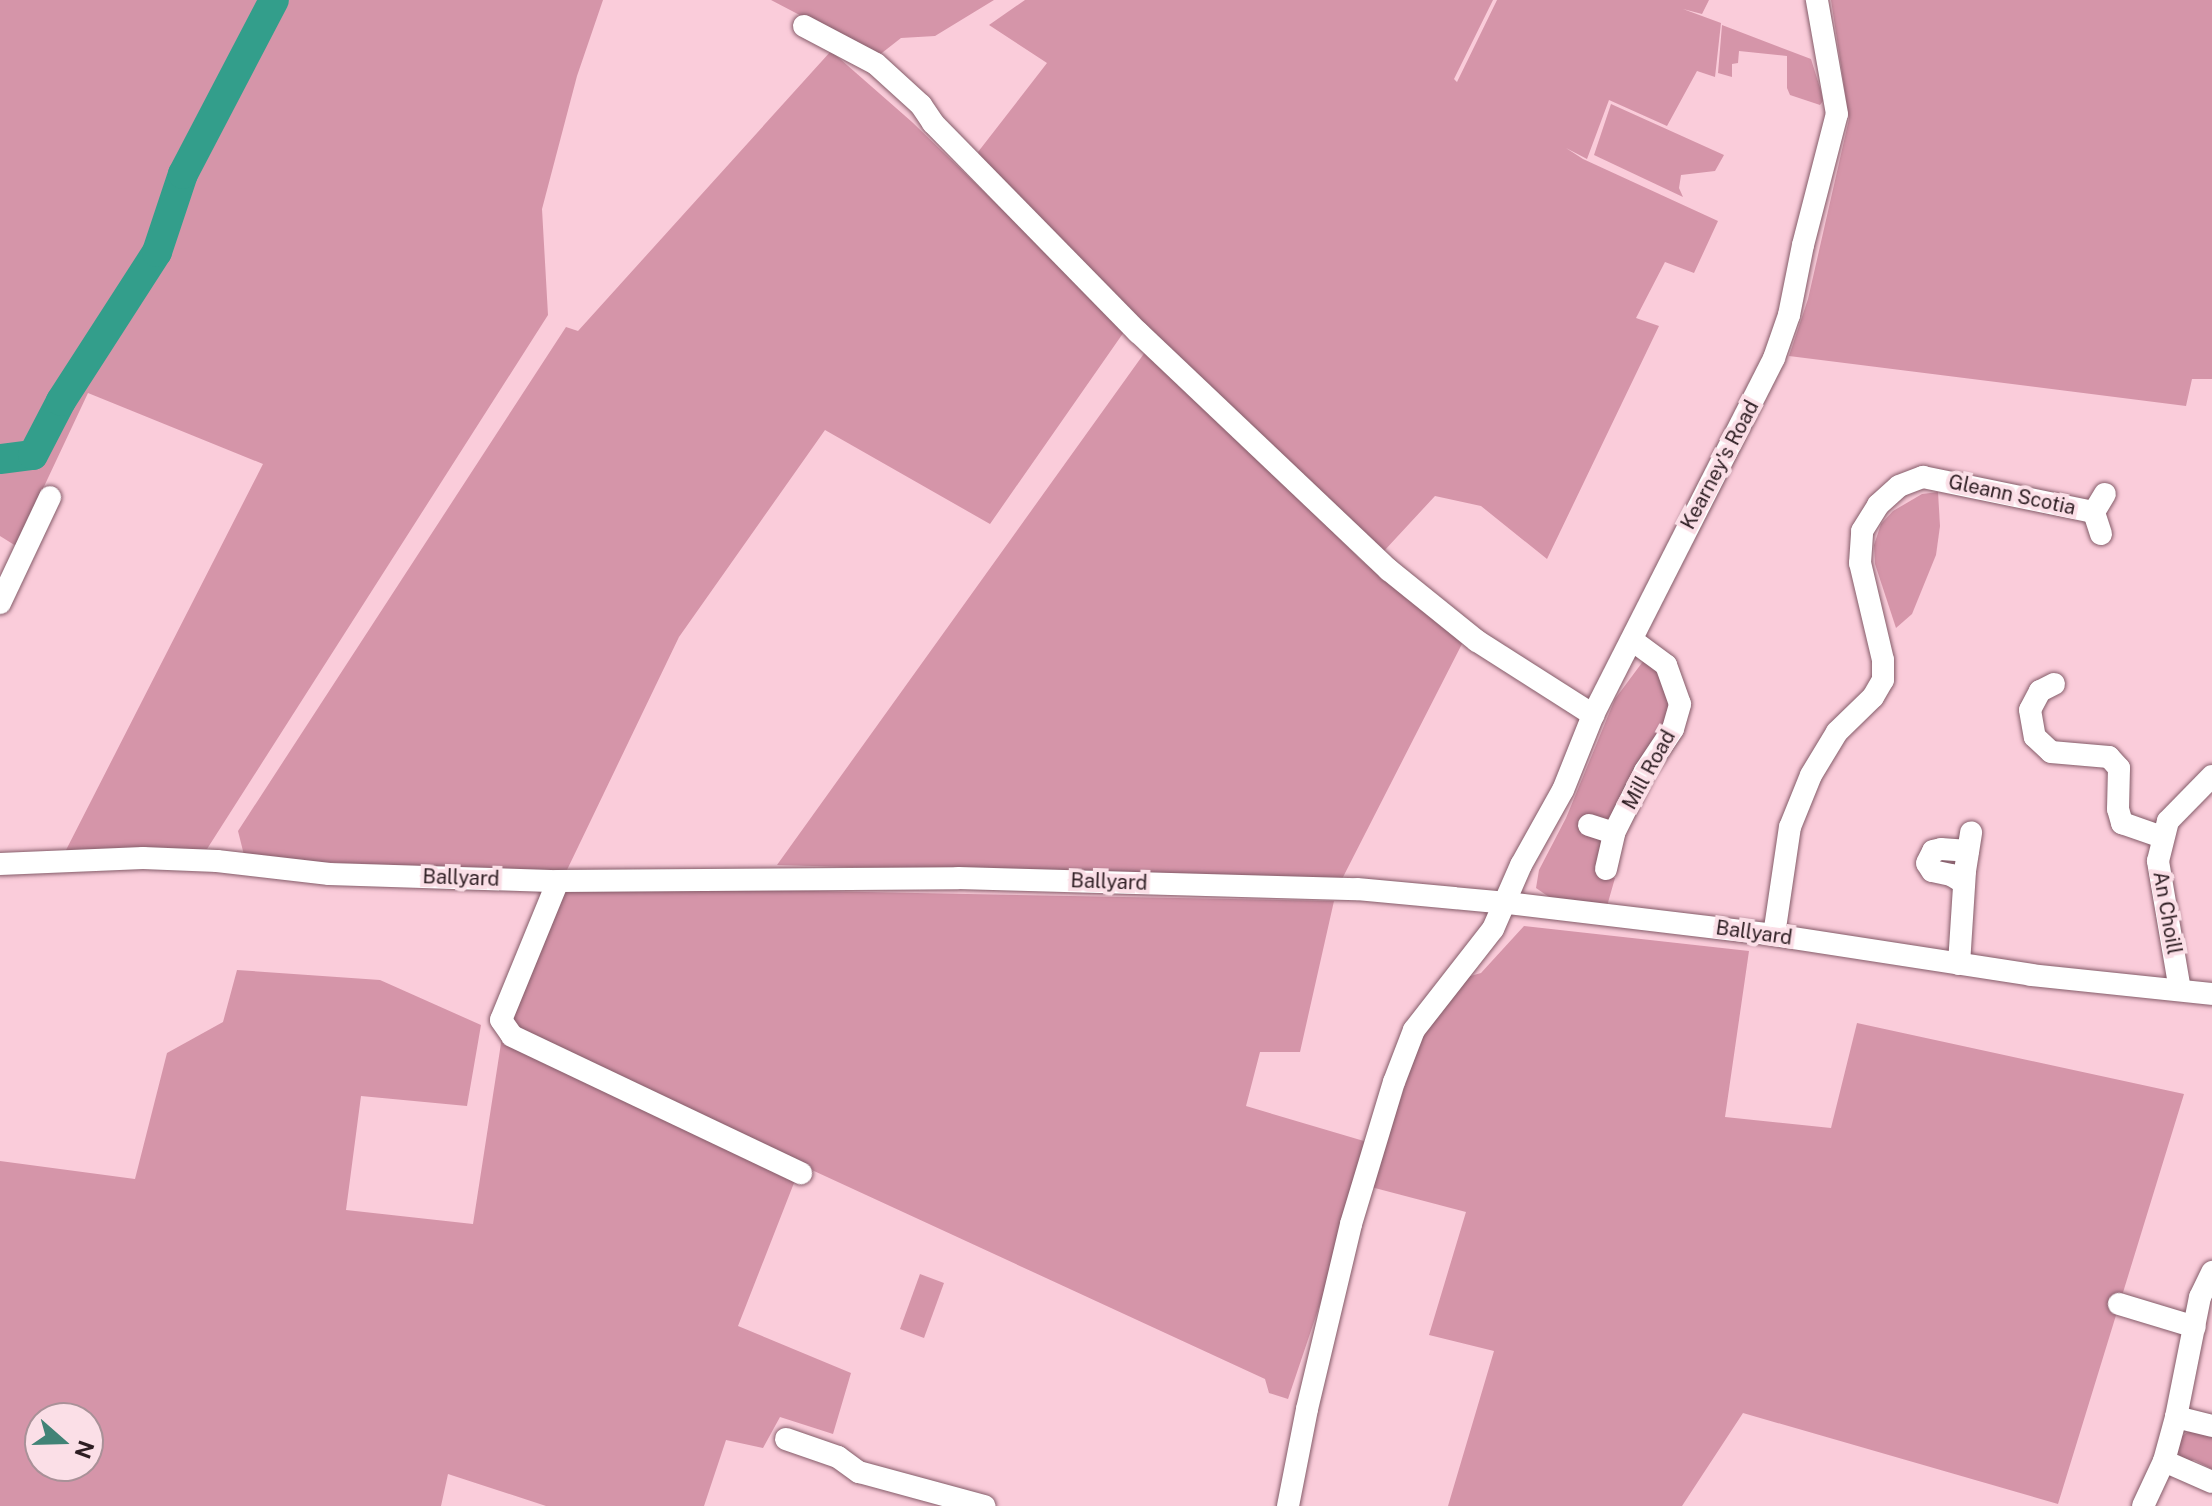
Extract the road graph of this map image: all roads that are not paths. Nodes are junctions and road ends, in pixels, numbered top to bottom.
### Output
1 (1817, 0) edge
2 (804, 26) dead end
3 (50, 497) dead end
4 (2100, 513) dead end
5 (0, 603) edge
6 (1632, 640) junction
7 (2054, 684) dead end
8 (1593, 715) junction
9 (2212, 776) edge
10 (1589, 825) dead end
11 (1614, 833) junction
12 (2162, 837) junction
13 (0, 864) edge
14 (1606, 869) dead end
15 (558, 881) junction
16 (1964, 883) junction
17 (1507, 903) junction
18 (1774, 935) junction
19 (1959, 964) junction
20 (2180, 990) junction
21 (2212, 994) edge
22 (801, 1173) dead end
23 (2212, 1272) edge
24 (2119, 1304) dead end
25 (2195, 1327) junction
26 (2176, 1417) junction
27 (2212, 1426) edge
28 (786, 1439) dead end
29 (2164, 1461) junction
30 (2212, 1482) edge
31 (984, 1506) edge
32 (1288, 1506) edge
33 (2143, 1506) edge

1 - 6 street, Kearney's Road
2 - 8 street
3 - 5 street
4 - 18 street, Gleann Scotia
6 - 8 street, Kearney's Road
6 - 11 street, Mill Road
7 - 12 street
8 - 17 street, Kearney's Road
9 - 12 street
10 - 11 street
11 - 14 street, Mill Road
12 - 20 street, An Choill
13 - 15 street, Ballyard
15 - 17 street, Ballyard
15 - 22 street
16 - 16 street
16 - 19 street
17 - 18 street, Ballyard
17 - 32 street, Kearney's Road
18 - 19 street, Ballyard
19 - 20 street, Ballyard
20 - 21 street, Ballyard
23 - 25 street
24 - 25 street
25 - 26 street
26 - 27 street
26 - 29 street
28 - 31 street
29 - 30 street
29 - 33 street

